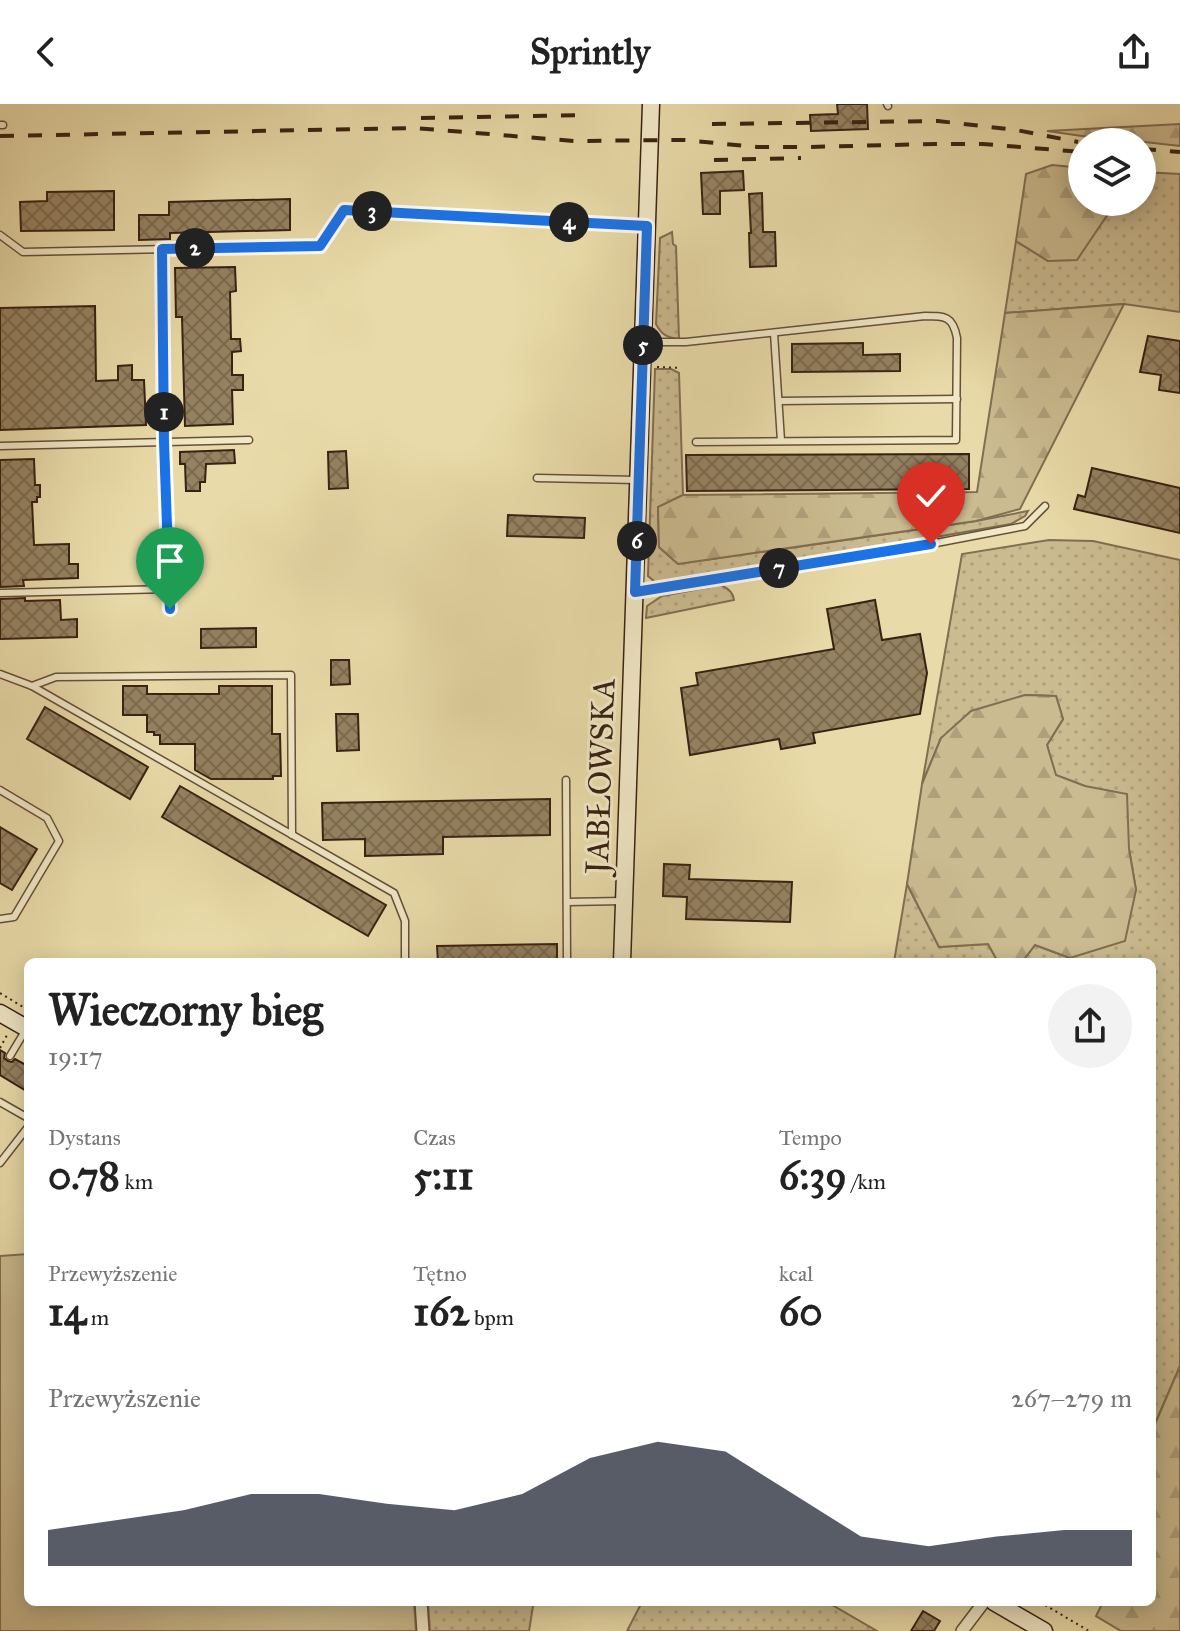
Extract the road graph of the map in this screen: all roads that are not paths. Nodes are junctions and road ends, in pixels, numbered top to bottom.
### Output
1 (651, 104) edge
2 (647, 226) junction
3 (0, 235) edge
4 (162, 249) junction
5 (774, 333) junction
6 (643, 342) junction
7 (957, 399) junction
8 (779, 401) junction
9 (249, 440) dead end
10 (781, 441) junction
11 (164, 442) junction
12 (696, 442) dead end
13 (0, 446) edge
14 (537, 478) dead end
15 (638, 480) junction
16 (1045, 506) dead end
17 (169, 589) junction
18 (635, 592) junction
19 (0, 593) edge
20 (170, 609) dead end
21 (0, 674) edge
22 (32, 686) junction
23 (566, 780) dead end
24 (0, 790) edge
25 (292, 835) junction
26 (624, 901) junction
27 (567, 902) junction
28 (0, 919) edge
29 (405, 958) edge
30 (567, 958) edge
31 (622, 958) edge
32 (0, 1013) edge
33 (24, 1027) edge
34 (24, 1034) edge
35 (10, 1056) dead end
36 (0, 1102) edge
37 (24, 1116) edge
38 (24, 1132) edge
39 (0, 1163) edge
40 (421, 1606) edge
41 (981, 1606) edge
42 (1001, 1606) edge
43 (423, 1631) edge
44 (962, 1631) edge
45 (1044, 1631) edge

1 - 2 main road, JABŁOWSKA
2 - 4 lane
2 - 6 main road, JABŁOWSKA
3 - 4 lane
4 - 11 lane
5 - 6 lane
5 - 7 lane
5 - 8 lane
6 - 15 main road, JABŁOWSKA
7 - 8 lane
7 - 10 lane
8 - 10 lane
9 - 11 lane
10 - 12 lane
11 - 13 lane
11 - 17 lane
14 - 15 lane
15 - 18 main road, JABŁOWSKA
16 - 18 lane
17 - 19 lane
17 - 20 lane
18 - 26 main road, JABŁOWSKA
21 - 22 lane
22 - 25 lane
22 - 25 lane
23 - 27 lane
24 - 28 lane
25 - 29 lane
26 - 27 lane
26 - 31 main road, JABŁOWSKA
27 - 30 lane
32 - 33 main road
34 - 35 lane
36 - 37 lane
38 - 39 lane
40 - 43 street
41 - 44 street
42 - 45 main road

